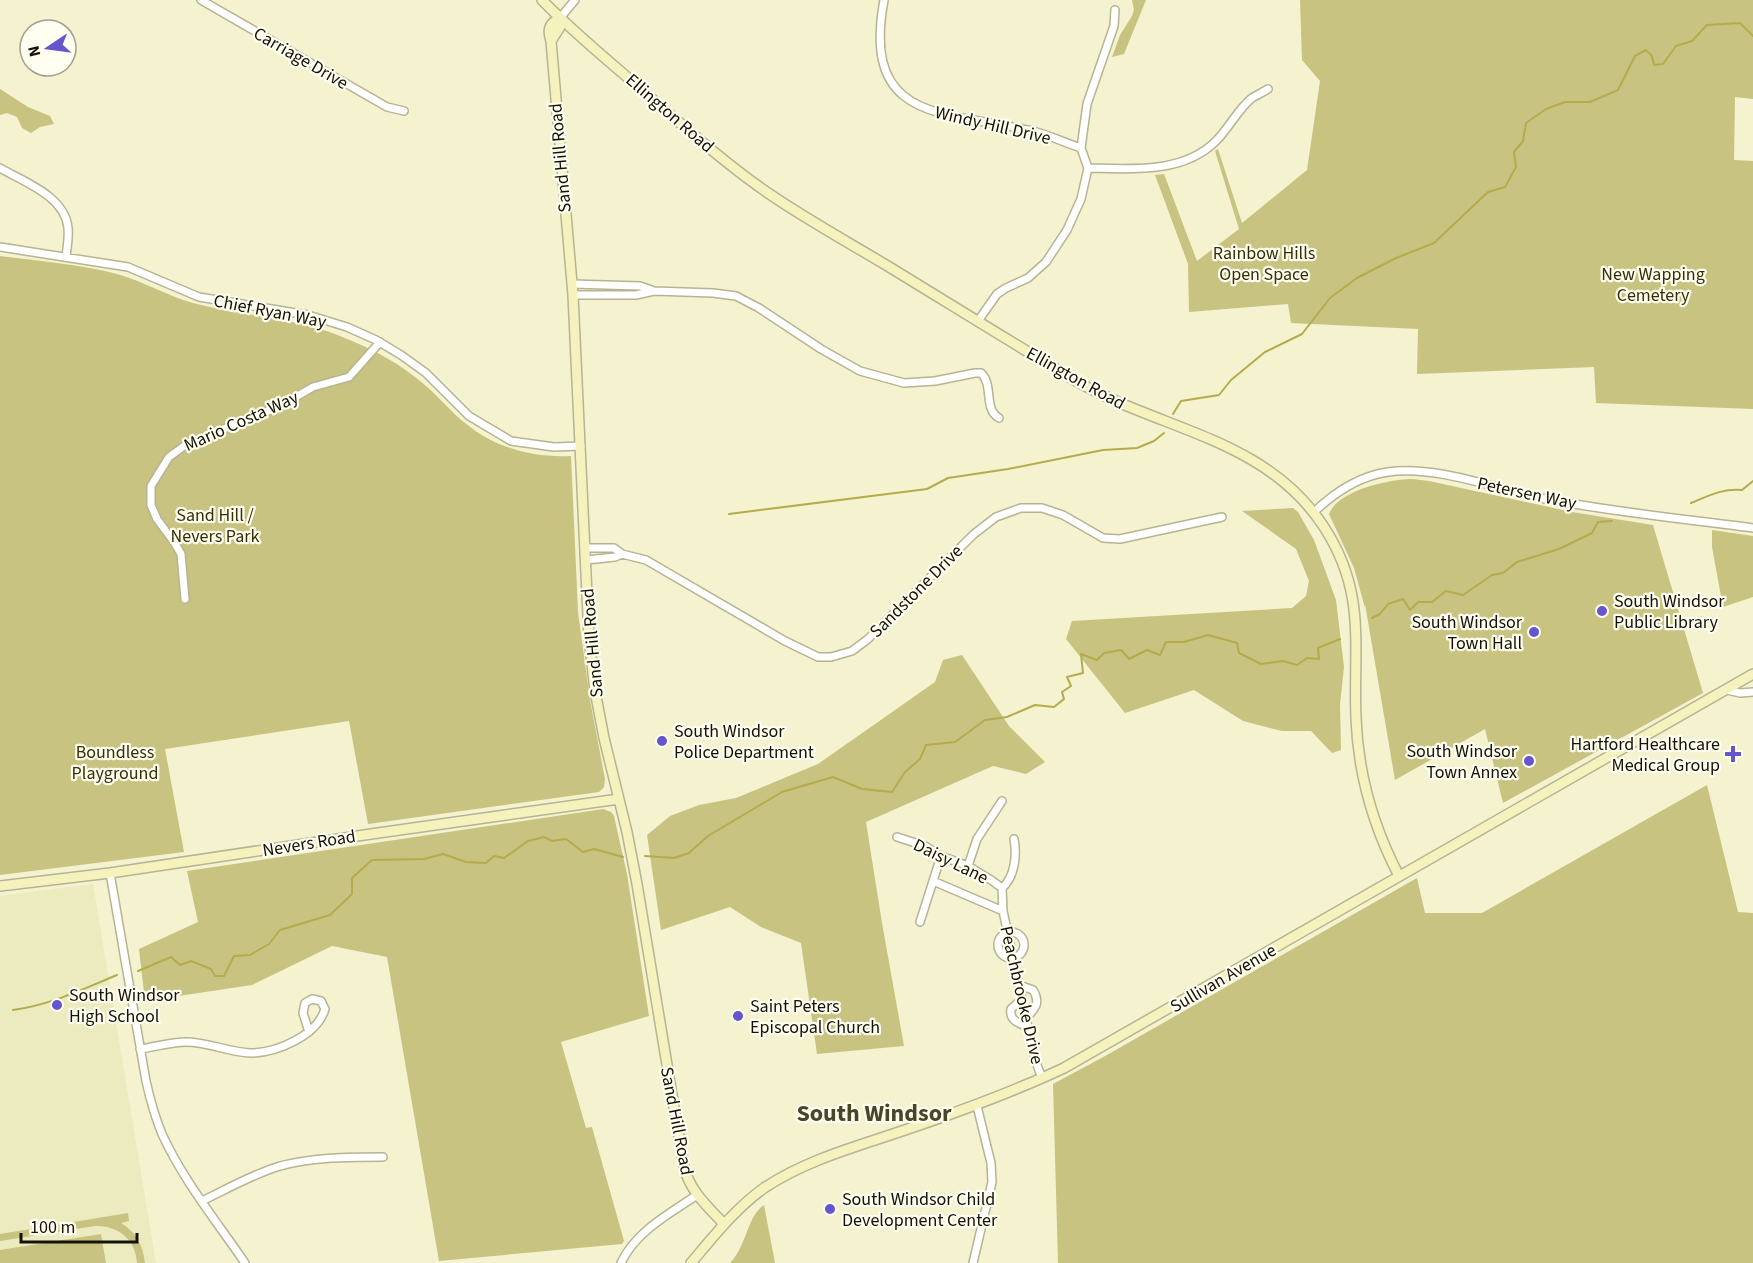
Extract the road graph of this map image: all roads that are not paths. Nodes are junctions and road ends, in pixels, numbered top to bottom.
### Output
1 (201, 0) edge
2 (542, 0) edge
3 (575, 0) edge
4 (884, 0) edge
5 (1115, 10) dead end
6 (560, 18) junction
7 (1268, 89) dead end
8 (404, 111) dead end
9 (1081, 148) junction
10 (0, 168) edge
11 (1088, 168) junction
12 (0, 247) edge
13 (66, 257) junction
14 (572, 284) junction
15 (654, 291) junction
16 (573, 295) junction
17 (978, 321) junction
18 (380, 342) junction
19 (999, 418) dead end
20 (581, 446) junction
21 (1314, 512) junction
22 (1222, 517) dead end
23 (1753, 528) edge
24 (585, 548) junction
25 (622, 554) junction
26 (586, 560) junction
27 (185, 599) dead end
28 (1753, 674) edge
29 (1727, 690) junction
30 (1753, 692) edge
31 (619, 800) junction
32 (1002, 801) dead end
33 (897, 837) dead end
34 (1014, 839) dead end
35 (941, 856) junction
36 (968, 866) junction
37 (110, 873) junction
38 (1399, 876) junction
39 (933, 881) junction
40 (0, 886) edge
41 (1002, 888) junction
42 (1003, 911) junction
43 (920, 922) dead end
44 (1008, 931) junction
45 (1014, 959) junction
46 (1019, 985) junction
47 (1022, 999) junction
48 (1026, 1018) junction
49 (1028, 1027) junction
50 (309, 1032) dead end
51 (140, 1049) junction
52 (1042, 1078) junction
53 (977, 1106) junction
54 (383, 1157) dead end
55 (697, 1195) junction
56 (202, 1201) junction
57 (724, 1224) junction
58 (246, 1263) edge
59 (621, 1263) edge
60 (691, 1263) edge
61 (974, 1263) edge

1 - 8 street, Carriage Drive
2 - 6 main road, Ellington Road
3 - 6 street
4 - 9 street, Windy Hill Drive
5 - 9 street
6 - 14 main road, Sand Hill Road
6 - 17 main road, Ellington Road
7 - 11 street
9 - 11 street
10 - 13 street
11 - 17 street
12 - 13 street, Chief Ryan Way
13 - 18 street, Chief Ryan Way
14 - 15 street
14 - 16 main road, Sand Hill Road
15 - 16 street
15 - 19 street
16 - 20 main road, Sand Hill Road
17 - 21 main road, Ellington Road
18 - 20 street, Chief Ryan Way
18 - 27 street, Mario Costa Way
20 - 24 main road, Sand Hill Road
21 - 23 street, Petersen Way
21 - 38 main road, Ellington Road
22 - 25 street, Sandstone Drive
24 - 25 street, Sandstone Drive
24 - 26 main road, Sand Hill Road
25 - 26 street, Sandstone Drive
26 - 31 main road, Sand Hill Road
28 - 29 main road, Sullivan Avenue
29 - 30 street
29 - 38 main road, Sullivan Avenue
31 - 37 main road, Nevers Road
31 - 55 main road, Sand Hill Road
32 - 36 street
33 - 35 street, Daisy Lane
34 - 41 street
35 - 36 street, Daisy Lane
35 - 39 street
36 - 41 street, Daisy Lane
37 - 40 main road, Nevers Road
37 - 51 street
38 - 52 main road, Sullivan Avenue
39 - 42 street, Peachbrooke Drive
39 - 43 street
41 - 42 street, Peachbrooke Drive
42 - 44 street, Peachbrooke Drive
44 - 45 street, Peachbrooke Drive
44 - 45 street
44 - 45 street
45 - 46 street, Peachbrooke Drive
46 - 47 street, Peachbrooke Drive
46 - 48 street
47 - 48 street, Peachbrooke Drive
47 - 49 street
48 - 49 street, Peachbrooke Drive
49 - 52 street, Peachbrooke Drive
50 - 51 street
51 - 56 street
52 - 53 main road, Sullivan Avenue
53 - 57 main road, Sullivan Avenue
53 - 61 street
54 - 56 street
55 - 57 main road, Sand Hill Road
55 - 59 street
56 - 58 street
57 - 60 main road, Sullivan Avenue

